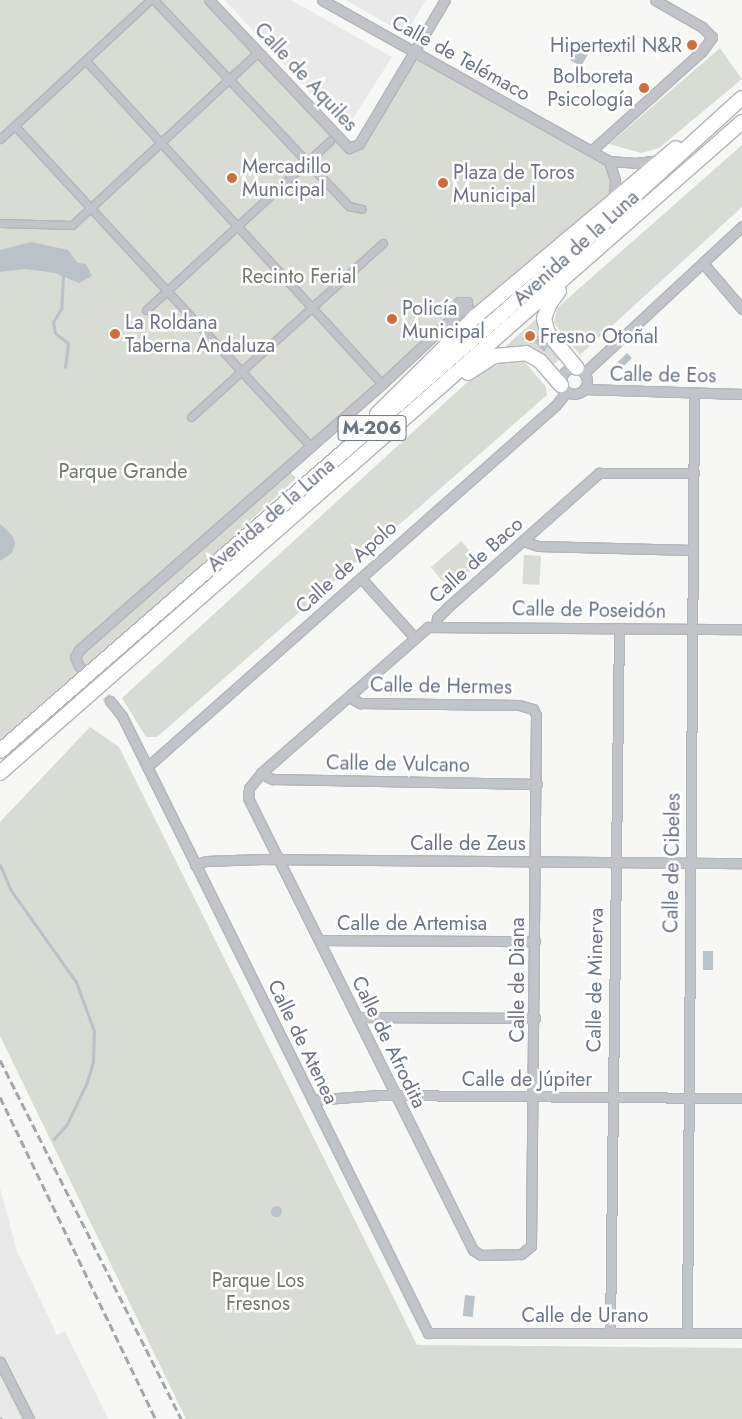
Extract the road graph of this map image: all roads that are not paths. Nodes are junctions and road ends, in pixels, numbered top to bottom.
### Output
1 (150, 0) edge
2 (154, 0) edge
3 (209, 0) edge
4 (322, 0) edge
5 (444, 0) edge
6 (655, 0) edge
7 (414, 51) junction
8 (258, 52) junction
9 (86, 61) junction
10 (229, 79) junction
11 (742, 98) edge
12 (742, 122) edge
13 (714, 123) junction
14 (15, 126) junction
15 (742, 131) edge
16 (726, 136) junction
17 (0, 139) edge
18 (330, 141) dead end
19 (161, 143) junction
20 (591, 151) junction
21 (659, 160) junction
22 (609, 161) junction
23 (307, 162) junction
24 (614, 197) junction
25 (90, 208) junction
26 (362, 209) dead end
27 (0, 223) edge
28 (237, 226) junction
29 (742, 226) edge
30 (383, 243) dead end
31 (703, 263) junction
32 (576, 268) junction
33 (167, 291) junction
34 (312, 308) junction
35 (742, 309) edge
36 (146, 310) dead end
37 (468, 312) junction
38 (580, 370) junction
39 (242, 371) junction
40 (382, 384) junction
41 (564, 388) junction
42 (584, 389) junction
43 (694, 394) junction
44 (742, 394) edge
45 (191, 418) dead end
46 (311, 446) junction
47 (328, 467) junction
48 (694, 472) junction
49 (337, 478) junction
50 (523, 540) junction
51 (694, 550) junction
52 (361, 578) junction
53 (436, 626) junction
54 (619, 628) junction
55 (693, 628) junction
56 (742, 629) edge
57 (414, 637) junction
58 (79, 666) dead end
59 (349, 697) junction
60 (110, 701) tunnel mouth
61 (533, 709) joint
62 (0, 751) edge
63 (147, 767) junction
64 (261, 772) junction
65 (0, 773) edge
66 (537, 784) junction
67 (248, 798) joint
68 (278, 860) junction
69 (535, 861) junction
70 (614, 862) junction
71 (688, 863) junction
72 (742, 863) edge
73 (195, 865) junction
74 (319, 940) junction
75 (535, 941) junction
76 (357, 1017) junction
77 (535, 1018) junction
78 (396, 1096) junction
79 (534, 1097) junction
80 (612, 1097) junction
81 (688, 1098) junction
82 (742, 1098) edge
83 (312, 1100) junction
84 (527, 1251) joint
85 (428, 1333) joint
86 (610, 1333) junction
87 (687, 1333) junction
88 (742, 1333) edge
89 (0, 1362) edge
90 (29, 1419) edge

1 - 9 street
2 - 10 street
3 - 8 street, Calle de Aquiles
4 - 7 street, Calle de Telémaco
5 - 7 street
6 - 20 street
7 - 8 street, Calle de Aquiles
7 - 20 street, Calle de Telémaco
8 - 10 street
9 - 14 street
9 - 19 street
10 - 19 street
10 - 23 street
11 - 13 main road, Avenida de la Luna / M-206
12 - 16 main road, Avenida de la Luna / M-206
13 - 21 main road
13 - 47 main road, Avenida de la Luna / M-206
14 - 17 street
14 - 25 street
15 - 16 street
16 - 32 main road, Avenida de la Luna / M-206
18 - 23 street
19 - 25 street
19 - 28 street
20 - 22 street, Calle de Telémaco
21 - 22 street, Calle de Telémaco
21 - 24 main road
22 - 24 street
23 - 26 street
23 - 28 street
24 - 37 main road
25 - 27 street
25 - 33 street
28 - 33 street
28 - 34 street
29 - 31 street
30 - 34 street
31 - 35 street
31 - 38 street
32 - 38 main road
32 - 49 main road, Avenida de la Luna / M-206
33 - 36 street
33 - 39 street
34 - 39 street
34 - 40 street
37 - 40 street
37 - 47 main road
38 - 41 street
38 - 42 street
39 - 45 street
39 - 46 street
40 - 46 street
41 - 42 street
41 - 49 main road
41 - 52 street, Calle de Apolo
42 - 43 street, Calle de Eos
43 - 44 street, Calle de Eos
43 - 48 street, Calle de Cibeles
46 - 58 street
47 - 62 main road, Avenida de la Luna / M-206
48 - 50 street, Calle de Baco
48 - 51 street, Calle de Cibeles
49 - 65 main road, Avenida de la Luna / M-206
50 - 51 street
50 - 53 street, Calle de Baco
51 - 55 street, Calle de Cibeles
52 - 57 street
52 - 63 street, Calle de Apolo
53 - 54 street, Calle de Poseidón
53 - 57 street, Calle de Baco
54 - 55 street, Calle de Poseidón
54 - 70 street, Calle de Minerva
55 - 56 street, Calle de Poseidón
55 - 71 street, Calle de Cibeles
57 - 59 street, Calle de Baco
59 - 61 street, Calle de Hermes
59 - 64 street, Calle de Baco
60 - 63 street, Calle de Atenea
61 - 66 street, Calle de Diana
63 - 73 street, Calle de Atenea
64 - 66 street, Calle de Vulcano
64 - 67 street, Calle de Baco
66 - 69 street, Calle de Diana
67 - 68 street, Calle de Afrodita
68 - 69 street, Calle de Zeus
68 - 73 street, Calle de Zeus
68 - 74 street, Calle de Afrodita
69 - 70 street, Calle de Zeus
69 - 75 street, Calle de Diana
70 - 71 street, Calle de Zeus
70 - 80 street, Calle de Minerva
71 - 72 street, Calle de Zeus
71 - 81 street, Calle de Cibeles
73 - 83 street, Calle de Atenea
74 - 75 street, Calle de Artemisa
74 - 76 street, Calle de Afrodita
75 - 77 street, Calle de Diana
76 - 77 street
76 - 78 street, Calle de Afrodita
77 - 79 street, Calle de Diana
78 - 79 street, Calle de Júpiter
78 - 83 street, Calle de Júpiter
78 - 84 street, Calle de Afrodita
79 - 80 street, Calle de Júpiter
79 - 84 street, Calle de Diana
80 - 81 street, Calle de Júpiter
80 - 86 street, Calle de Minerva
81 - 82 street, Calle de Júpiter
81 - 87 street, Calle de Cibeles
83 - 85 street, Calle de Atenea
85 - 86 street, Calle de Urano
86 - 87 street, Calle de Urano
87 - 88 street, Calle de Urano
89 - 90 street

